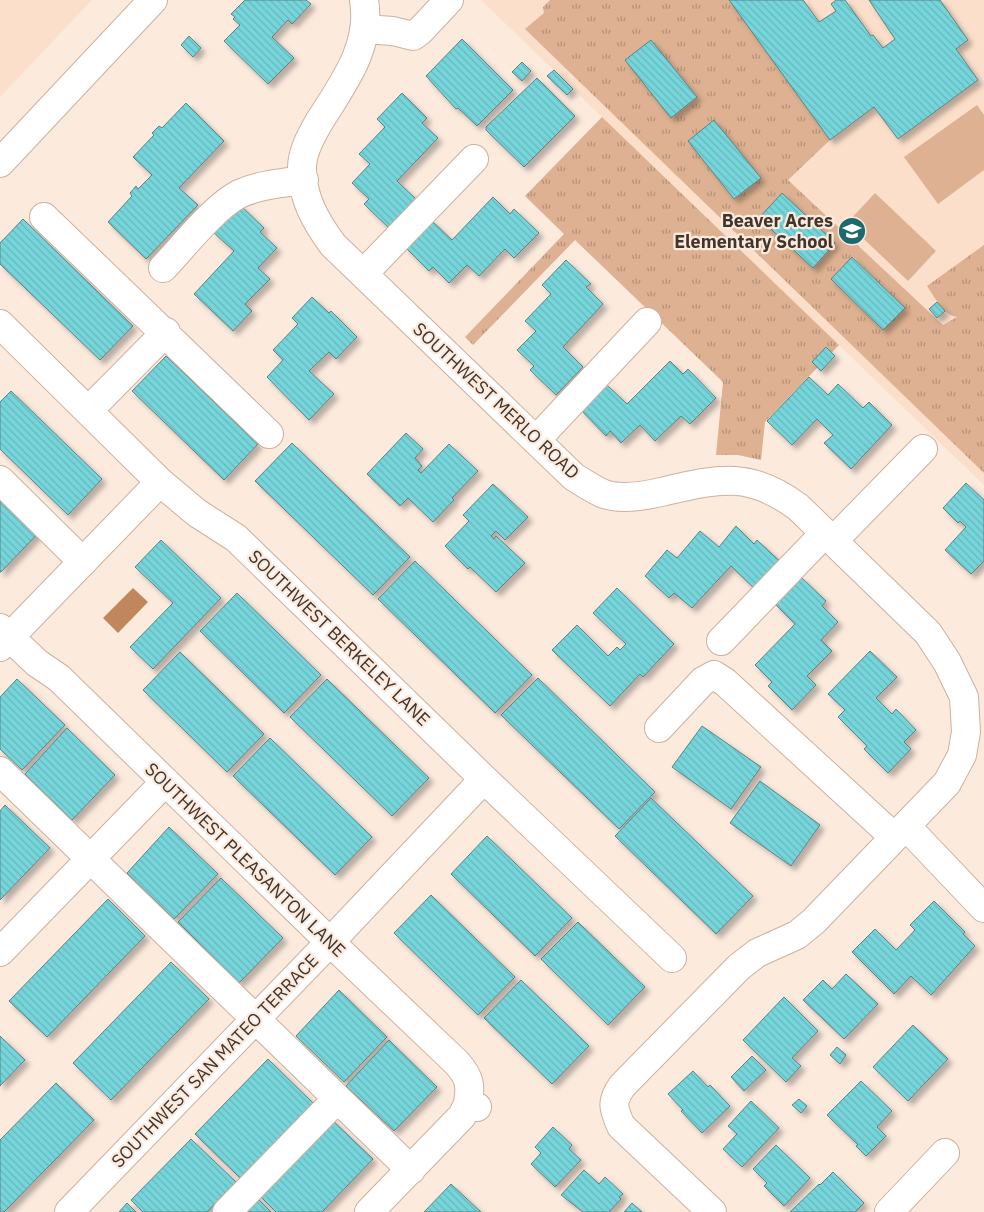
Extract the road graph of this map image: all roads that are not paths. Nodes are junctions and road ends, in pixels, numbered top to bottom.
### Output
1 (153, 0) edge
2 (364, 0) edge
3 (449, 0) edge
4 (364, 29) junction
5 (474, 159) dead end
6 (0, 163) edge
7 (304, 180) junction
8 (44, 217) dead end
9 (163, 268) dead end
10 (363, 274) junction
11 (647, 322) dead end
12 (0, 324) edge
13 (166, 332) junction
14 (88, 411) junction
15 (269, 434) dead end
16 (536, 440) junction
17 (923, 449) dead end
18 (0, 480) edge
19 (160, 482) junction
20 (829, 537) junction
21 (83, 562) junction
22 (3, 637) edge
23 (721, 642) dead end
24 (974, 709) edge
25 (659, 728) dead end
26 (484, 779) junction
27 (165, 782) junction
28 (5, 785) edge
29 (900, 831) junction
30 (90, 859) junction
31 (984, 908) edge
32 (330, 942) junction
33 (0, 952) edge
34 (672, 958) dead end
35 (255, 1020) junction
36 (337, 1099) junction
37 (945, 1153) dead end
38 (411, 1170) junction
39 (69, 1212) edge
40 (227, 1212) edge
41 (369, 1212) edge
42 (712, 1212) edge
43 (889, 1212) edge

1 - 6 street
2 - 4 street, SOUTHWEST MERLO ROAD
3 - 4 street
4 - 7 street, SOUTHWEST MERLO ROAD
5 - 10 street
7 - 9 street
7 - 10 street, SOUTHWEST MERLO ROAD
8 - 13 street
10 - 16 street, SOUTHWEST MERLO ROAD
11 - 16 street
12 - 14 street, SOUTHWEST BERKELEY LANE
13 - 14 street
13 - 15 street
14 - 19 street, SOUTHWEST BERKELEY LANE
16 - 20 street, SOUTHWEST MERLO ROAD
17 - 20 street
18 - 21 street
19 - 21 street
19 - 26 street, SOUTHWEST BERKELEY LANE
20 - 23 street
20 - 24 street, SOUTHWEST MERLO ROAD
21 - 22 street
22 - 27 street, SOUTHWEST PLEASANTON LANE
24 - 29 street, SOUTHWEST MERLO ROAD
25 - 29 street
26 - 32 street, SOUTHWEST SAN MATEO TERRACE
26 - 34 street, SOUTHWEST BERKELEY LANE
27 - 30 street
27 - 32 street, SOUTHWEST PLEASANTON LANE
28 - 30 street
29 - 31 street
29 - 42 street, SOUTHWEST MERLO ROAD
30 - 33 street
30 - 35 street
32 - 35 street, SOUTHWEST SAN MATEO TERRACE
32 - 38 street, SOUTHWEST PLEASANTON LANE
35 - 36 street
35 - 39 street, SOUTHWEST SAN MATEO TERRACE
36 - 38 street
36 - 40 street
37 - 43 street
38 - 41 street

